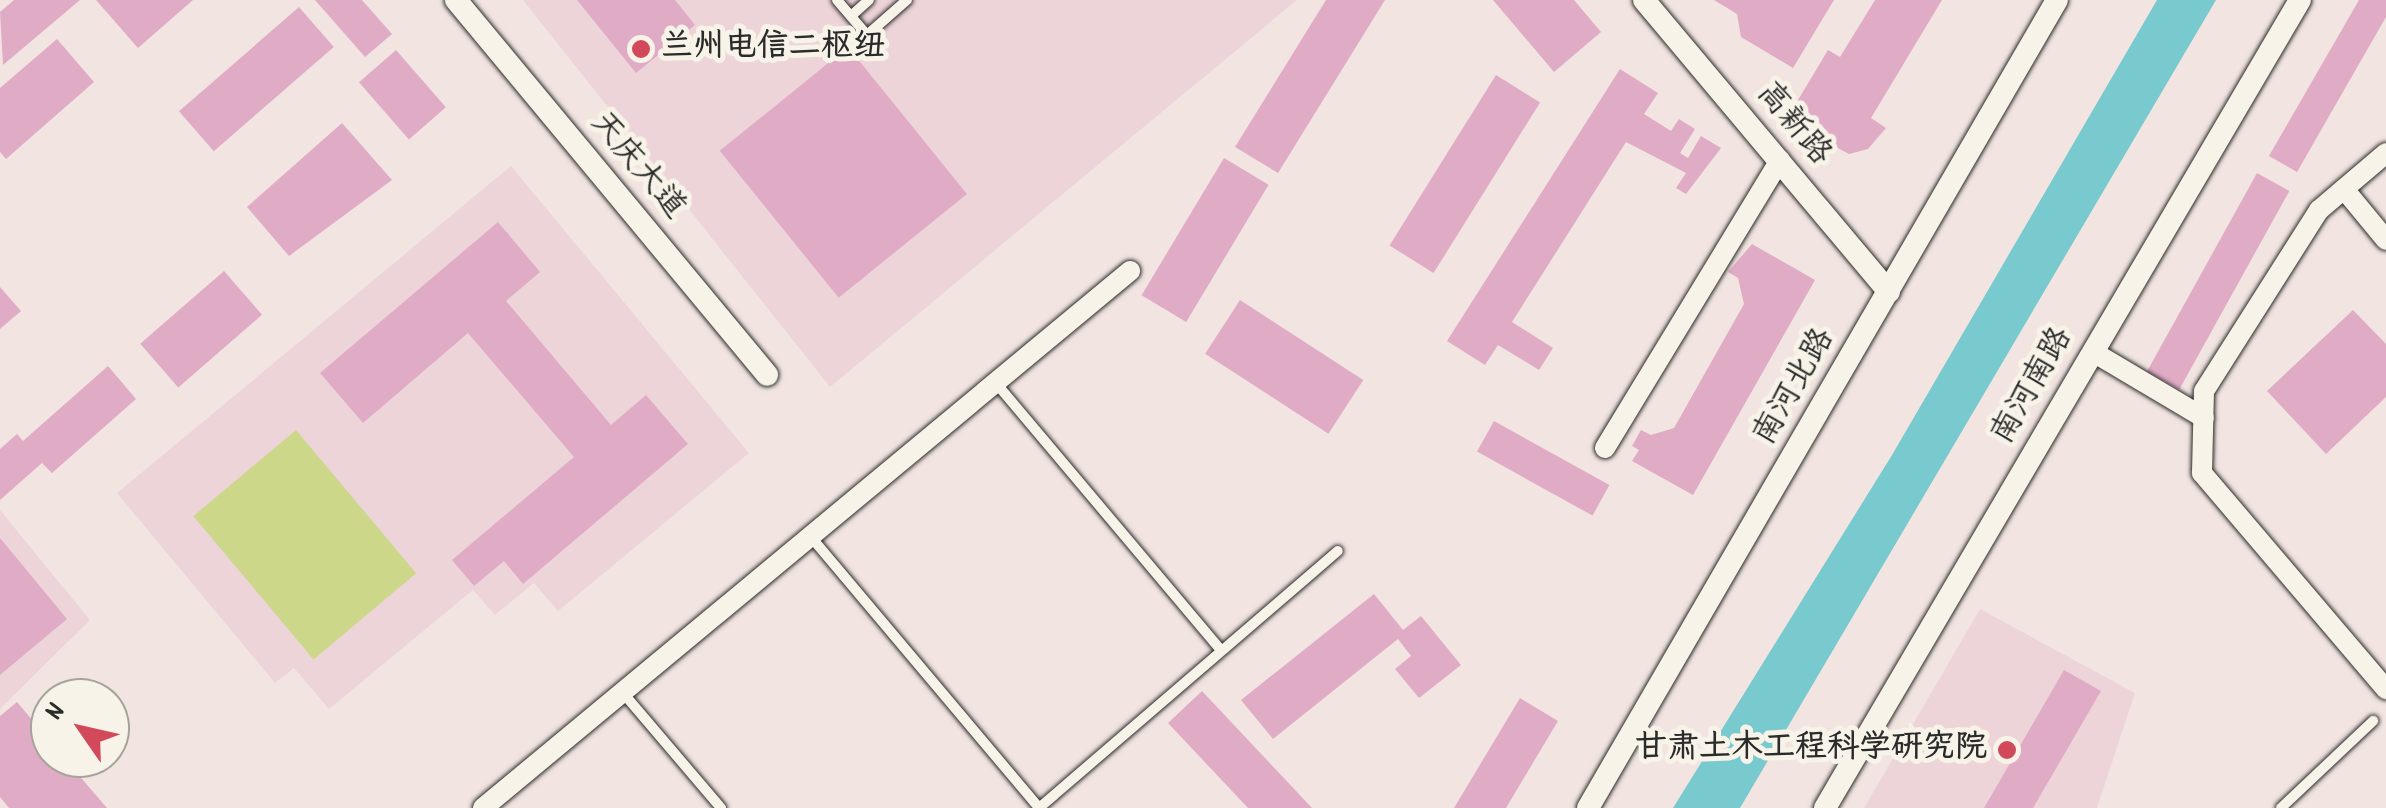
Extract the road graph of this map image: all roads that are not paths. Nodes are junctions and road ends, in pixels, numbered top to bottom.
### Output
1 (456, 0) edge
2 (836, 0) edge
3 (869, 0) edge
4 (907, 0) edge
5 (1644, 0) edge
6 (2057, 0) edge
7 (2300, 0) edge
8 (850, 16) junction
9 (2386, 153) edge
10 (1780, 160) junction
11 (2344, 189) junction
12 (2386, 240) edge
13 (1130, 271) dead end
14 (1889, 292) junction
15 (2092, 352) junction
16 (766, 375) dead end
17 (996, 383) junction
18 (2204, 418) junction
19 (1606, 448) dead end
20 (812, 537) junction
21 (1338, 551) dead end
22 (1219, 648) junction
23 (2386, 690) edge
24 (624, 694) junction
25 (2373, 720) dead end
26 (484, 808) edge
27 (721, 808) edge
28 (1039, 808) edge
29 (1588, 808) edge
30 (1825, 808) edge
31 (2281, 808) edge

1 - 16 street, 天庆大道
2 - 8 lane
3 - 8 lane
4 - 8 lane
5 - 10 street, 高新路
6 - 14 street, 南河北路
7 - 15 street, 南河南路
9 - 11 street
10 - 14 street, 高新路
10 - 19 street
11 - 12 street
11 - 18 street
13 - 17 street
14 - 29 street, 南河北路
15 - 18 street
15 - 30 street, 南河南路
17 - 20 street
17 - 22 lane
18 - 23 street
20 - 24 street
20 - 28 lane
21 - 22 lane
22 - 28 lane
24 - 26 street
24 - 27 lane
25 - 31 lane

